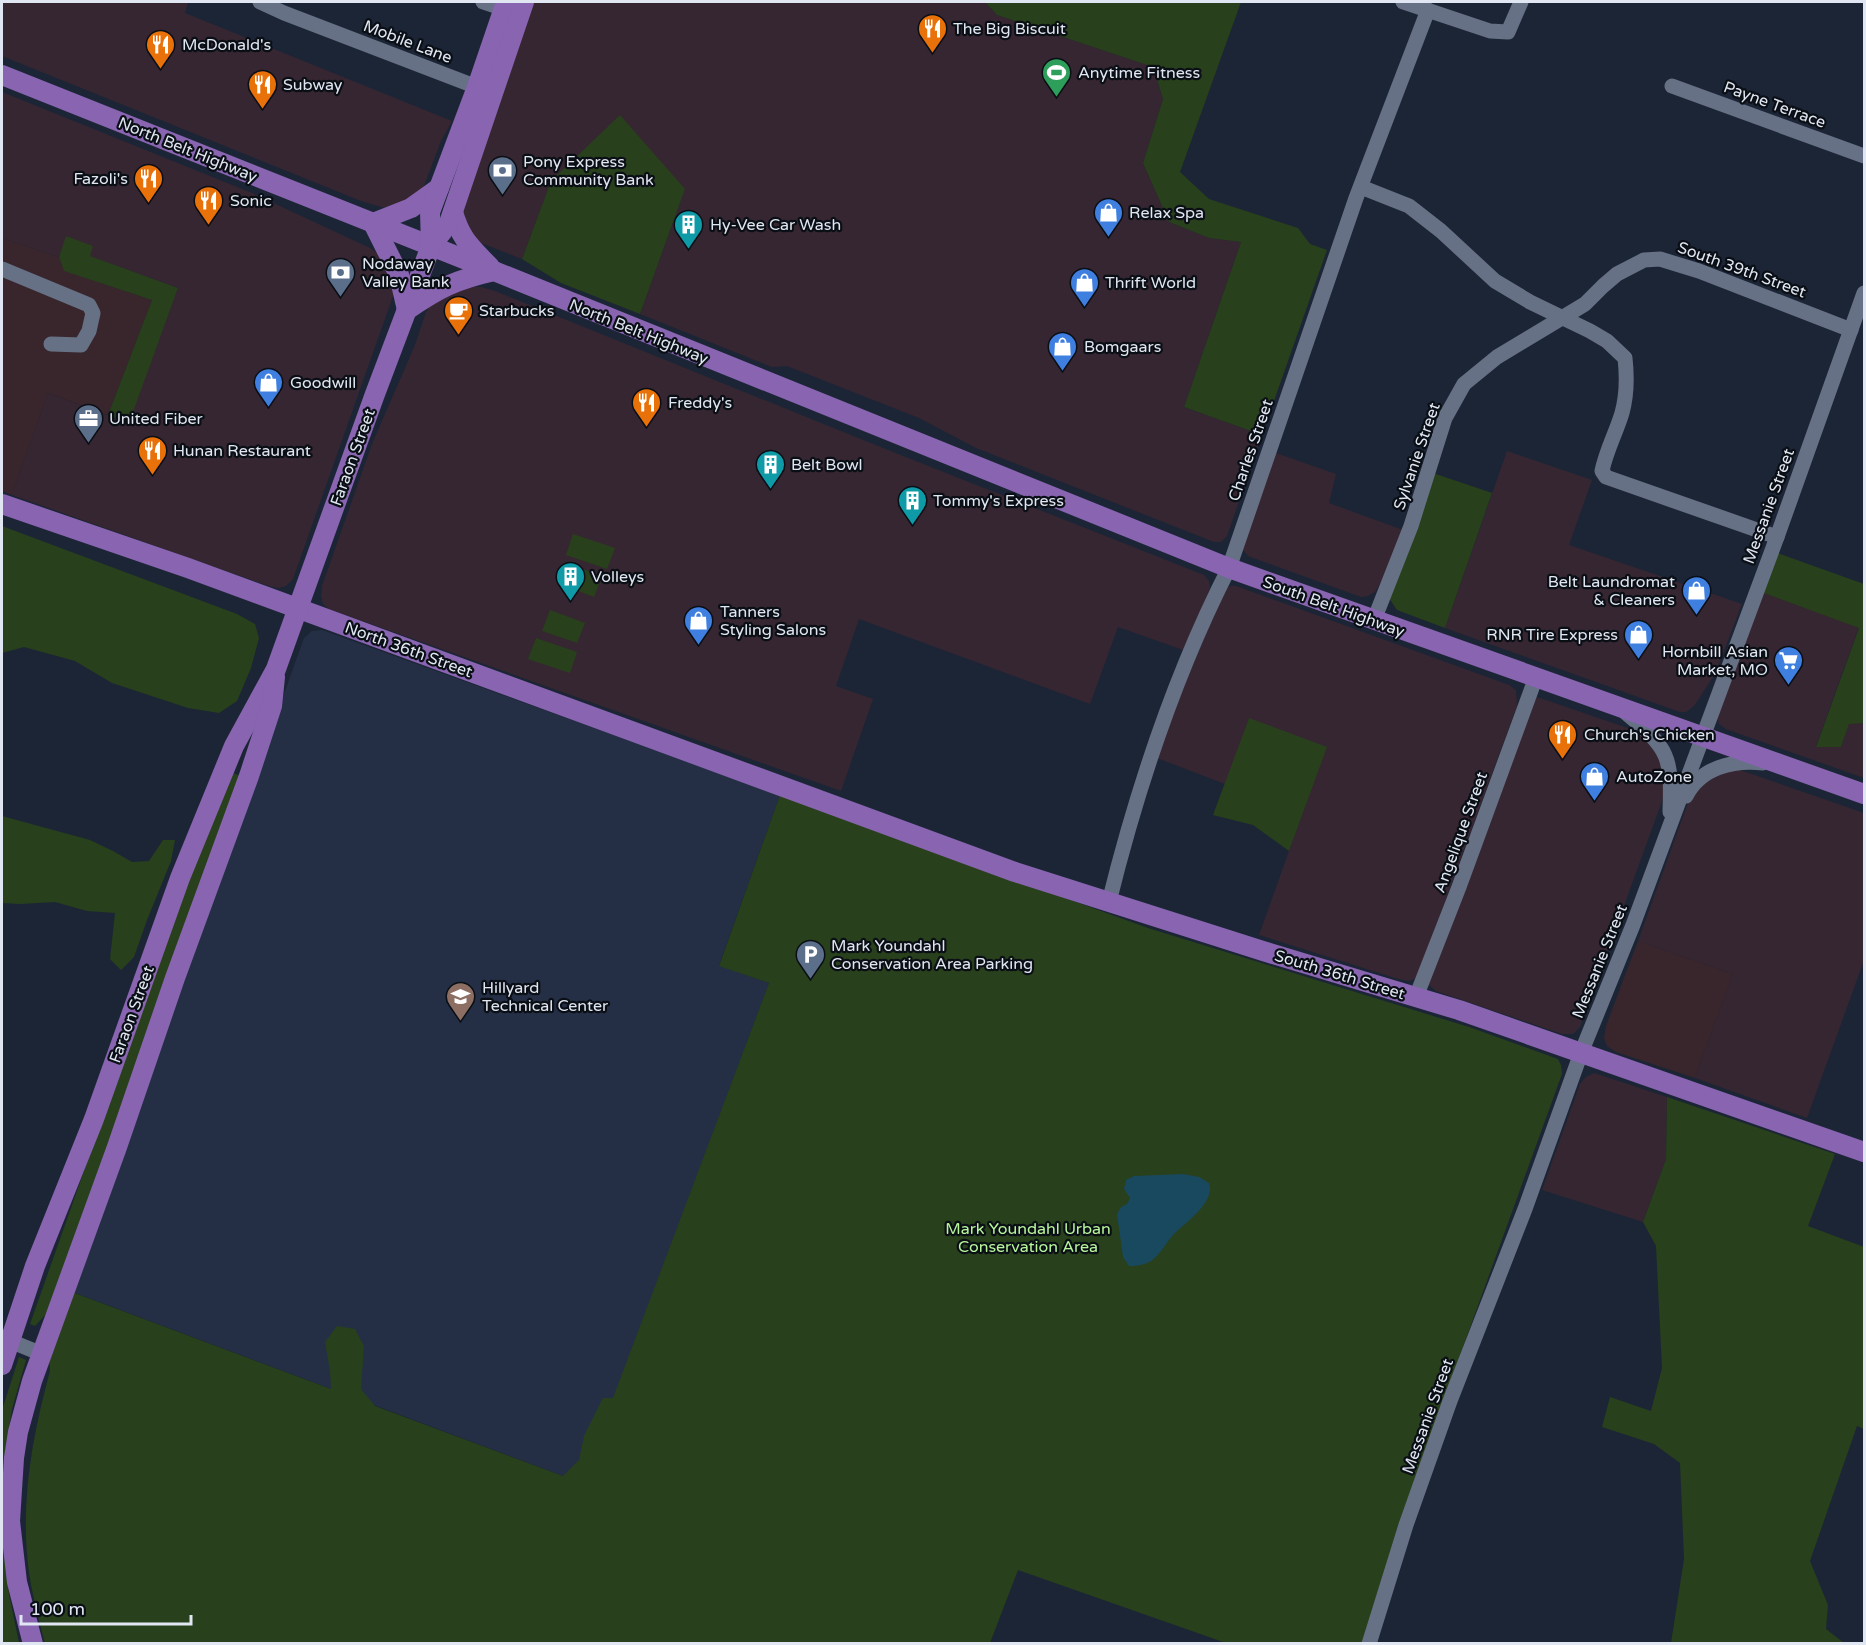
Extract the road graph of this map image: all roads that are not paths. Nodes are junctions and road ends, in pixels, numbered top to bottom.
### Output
1 (260, 2) edge
2 (483, 2) edge
3 (524, 2) edge
4 (1403, 2) edge
5 (1521, 2) edge
6 (505, 5) edge
7 (1428, 10) junction
8 (2, 75) edge
9 (1672, 86) dead end
10 (477, 87) junction
11 (1864, 156) edge
12 (1361, 187) junction
13 (439, 188) junction
14 (453, 212) junction
15 (373, 223) junction
16 (431, 246) junction
17 (2, 269) edge
18 (494, 271) junction
19 (1864, 293) edge
20 (407, 310) junction
21 (1564, 317) junction
22 (1851, 330) junction
23 (51, 344) dead end
24 (809, 400) joint
25 (2, 504) edge
26 (1777, 537) junction
27 (1229, 568) junction
28 (297, 609) junction
29 (1374, 620) junction
30 (276, 669) junction
31 (1536, 677) junction
32 (1619, 707) junction
33 (1702, 737) junction
34 (1781, 765) junction
35 (1864, 794) edge
36 (815, 798) joint
37 (1670, 825) junction
38 (1109, 902) junction
39 (1416, 997) junction
40 (1581, 1053) junction
41 (1864, 1152) edge
42 (10, 1341) junction
43 (42, 1353) junction
44 (2, 1365) edge
45 (33, 1644) edge
46 (1370, 1644) edge

1 - 10 street, Mobile Lane
2 - 6 street
3 - 14 main road, Faraon Street
4 - 7 street
5 - 7 street
6 - 10 main road, Faraon Street
7 - 12 street, Charles Street
8 - 15 main road, North Belt Highway
9 - 11 street, Payne Terrace
10 - 13 main road, Faraon Street
12 - 21 street
12 - 27 street, Charles Street
13 - 15 main road
13 - 16 main road, Faraon Street
14 - 16 main road, Faraon Street
14 - 18 main road
15 - 16 main road, North Belt Highway
15 - 20 main road
16 - 18 main road, North Belt Highway
16 - 20 main road, Faraon Street
17 - 23 street
18 - 20 main road
18 - 24 main road, North Belt Highway
19 - 22 street, Messanie Street
20 - 28 main road, Faraon Street
21 - 22 street, South 39th Street
21 - 26 street
21 - 29 street, Sylvanie Street
22 - 26 street, Messanie Street
24 - 27 main road, South Belt Highway
25 - 28 main road, North 36th Street
26 - 33 street, Messanie Street
27 - 29 main road, South Belt Highway
27 - 38 street, Charles Street
28 - 30 main road, Faraon Street
28 - 36 main road, North 36th Street
29 - 31 main road, South Belt Highway
30 - 42 main road, Faraon Street
30 - 43 main road, Faraon Street
31 - 32 main road, South Belt Highway
31 - 39 street, Angelique Street
32 - 33 main road, South Belt Highway
32 - 37 street
33 - 34 main road, South Belt Highway
33 - 37 street, Messanie Street
34 - 35 main road, South Belt Highway
34 - 37 street
36 - 38 main road, South 36th Street
37 - 40 street, Messanie Street
38 - 39 main road, South 36th Street
39 - 40 main road, South 36th Street
40 - 41 main road, South 36th Street
40 - 46 street, Messanie Street
42 - 43 street
42 - 44 main road, Faraon Street
43 - 45 main road, Faraon Street

